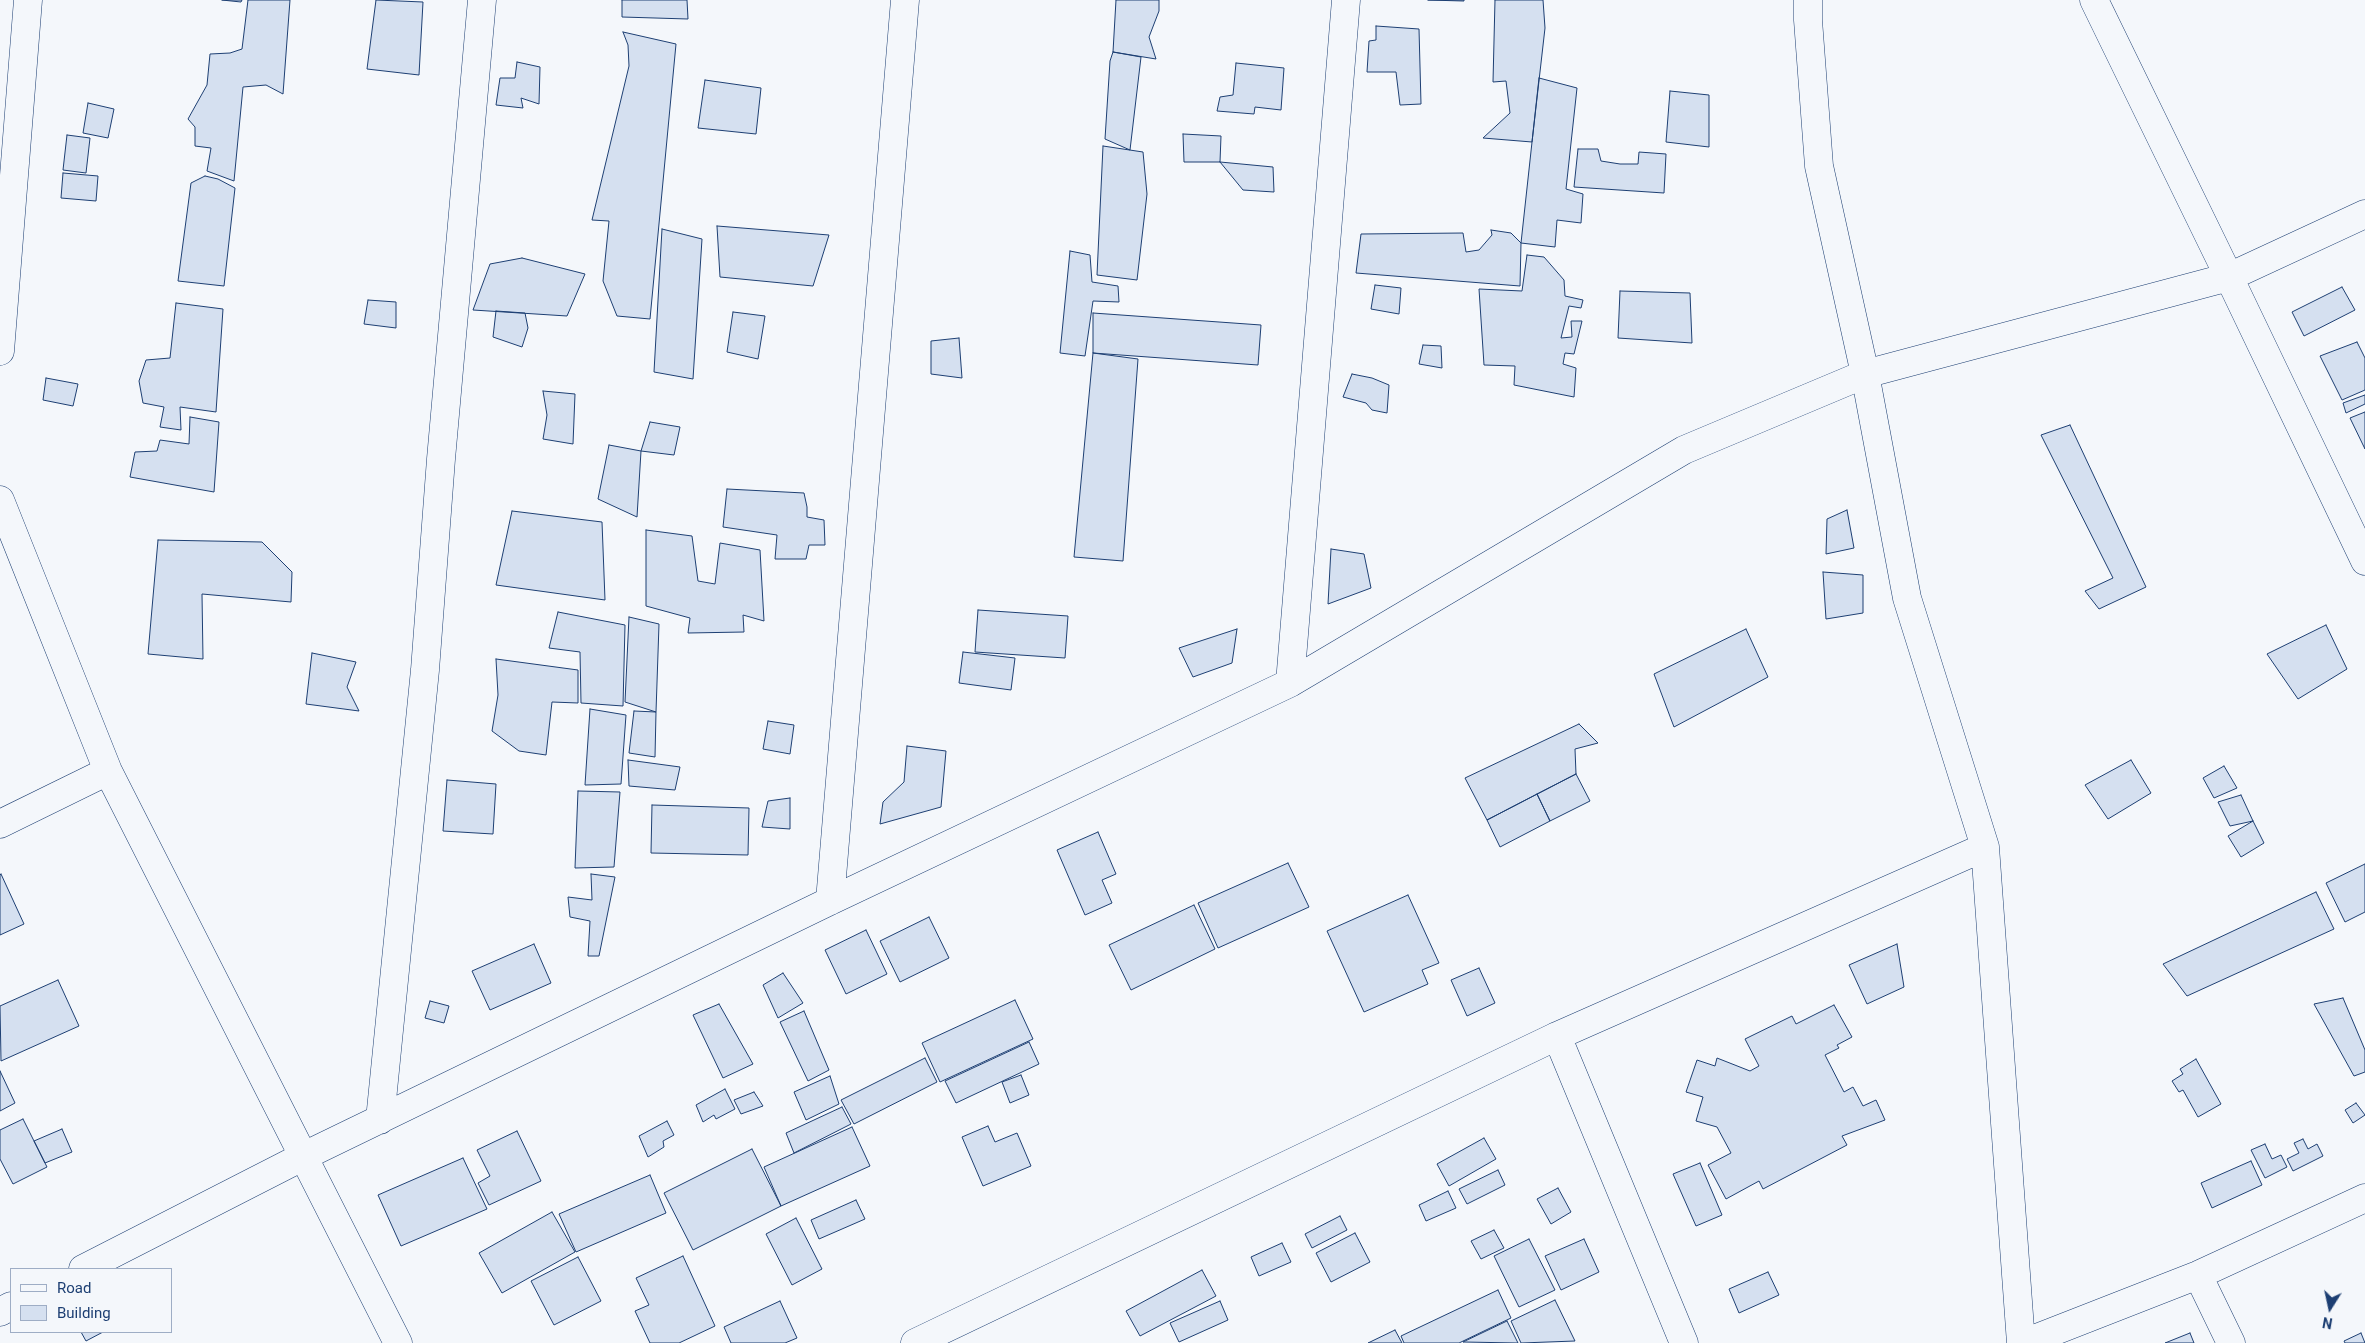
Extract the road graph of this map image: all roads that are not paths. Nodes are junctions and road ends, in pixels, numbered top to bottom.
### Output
1 (28, 0) edge
2 (482, 0) edge
3 (905, 0) edge
4 (1346, 0) edge
5 (1808, 0) edge
6 (2094, 0) edge
7 (2365, 214) edge
8 (2230, 277) junction
9 (0, 351) edge
10 (1865, 374) junction
11 (0, 500) edge
12 (2365, 561) edge
13 (1290, 683) junction
14 (108, 771) junction
15 (0, 824) edge
16 (1985, 847) junction
17 (830, 901) junction
18 (1557, 1036) junction
19 (380, 1120) junction
20 (304, 1156) junction
21 (2365, 1198) edge
22 (85, 1268) edge
23 (2198, 1275) junction
24 (398, 1343) edge
25 (915, 1343) edge
26 (1684, 1343) edge
27 (2023, 1343) edge
28 (2231, 1343) edge

1 - 9 street
2 - 19 street
3 - 17 street
4 - 13 street
5 - 10 street
6 - 8 street
7 - 8 street
8 - 10 street
8 - 12 street
10 - 13 street
10 - 16 street
11 - 14 street
13 - 17 street
14 - 15 street
14 - 20 street
16 - 18 street
16 - 27 street
17 - 19 street
18 - 25 street
18 - 26 street
19 - 20 street
20 - 22 street
20 - 24 street
21 - 23 street
23 - 27 street
23 - 28 street

